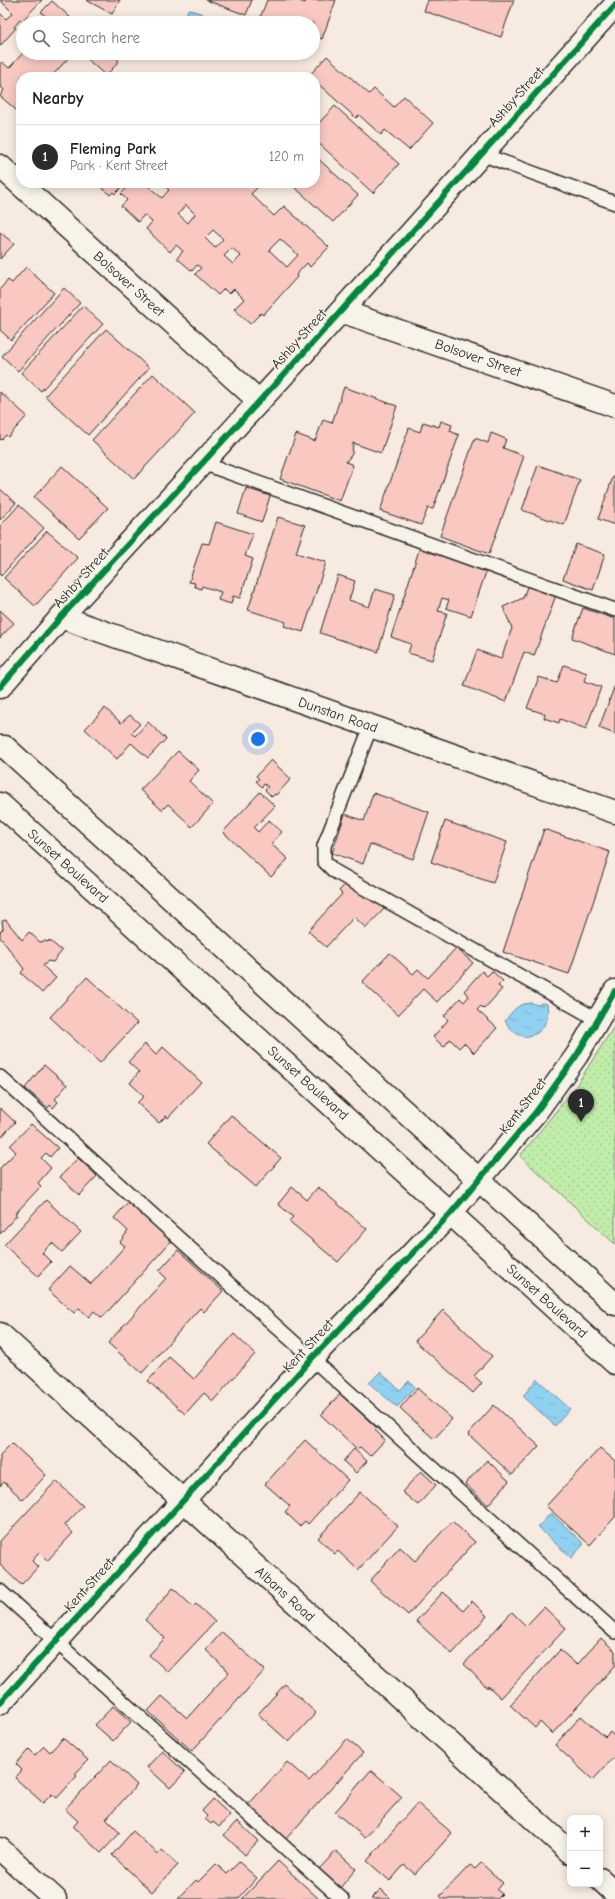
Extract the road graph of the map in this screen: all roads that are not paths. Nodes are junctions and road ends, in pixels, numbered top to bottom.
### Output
1 (615, 5) edge
2 (481, 154) junction
3 (0, 166) edge
4 (16, 181) edge
5 (24, 188) edge
6 (615, 203) edge
7 (341, 311) junction
8 (259, 401) junction
9 (615, 406) edge
10 (202, 463) junction
11 (615, 610) edge
12 (61, 618) junction
13 (0, 687) edge
14 (371, 726) junction
15 (0, 747) edge
16 (0, 804) edge
17 (615, 812) edge
18 (615, 991) edge
19 (598, 1020) junction
20 (0, 1077) edge
21 (478, 1179) junction
22 (451, 1213) junction
23 (615, 1304) edge
24 (0, 1334) edge
25 (313, 1358) junction
26 (615, 1363) edge
27 (182, 1500) junction
28 (0, 1591) edge
29 (615, 1632) edge
30 (55, 1641) junction
31 (0, 1703) edge
32 (0, 1849) edge
33 (569, 1851) edge
34 (603, 1882) edge
35 (615, 1893) edge
36 (55, 1899) edge
37 (342, 1899) edge

1 - 2 street, Ashby Street
2 - 6 lane
2 - 7 street, Ashby Street
3 - 4 street, Bolsover Street
5 - 8 street, Bolsover Street
7 - 8 street, Ashby Street
7 - 9 street, Bolsover Street
8 - 10 street, Ashby Street
10 - 11 lane
10 - 12 street, Ashby Street
12 - 13 street, Ashby Street
12 - 14 street, Dunstan Road
14 - 17 street, Dunstan Road
14 - 19 lane
15 - 21 street
16 - 22 street, Sunset Boulevard
18 - 19 street, Kent Street
19 - 21 street, Kent Street
20 - 25 lane
21 - 22 street, Kent Street
21 - 23 street
22 - 25 street, Kent Street
22 - 26 street, Sunset Boulevard
24 - 27 street, Albans Road
25 - 27 street, Kent Street
25 - 29 lane
27 - 30 street, Kent Street
27 - 33 street, Albans Road
28 - 30 lane
30 - 31 street, Kent Street
30 - 37 lane
32 - 36 street
34 - 35 street

